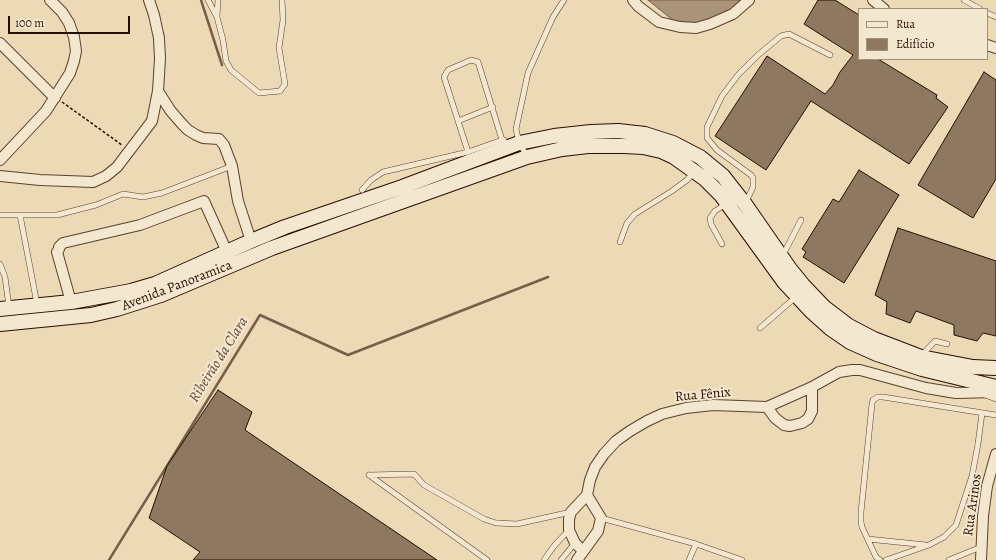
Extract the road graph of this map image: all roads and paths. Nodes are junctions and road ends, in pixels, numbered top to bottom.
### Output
1 (50, 0) edge
2 (149, 0) edge
3 (208, 0) edge
4 (218, 0) edge
5 (282, 0) edge
6 (564, 0) edge
7 (633, 0) edge
8 (749, 0) edge
9 (873, 0) edge
10 (964, 0) edge
11 (883, 8) edge
12 (978, 8) edge
13 (217, 17) junction
14 (0, 43) edge
15 (830, 55) dead end
16 (158, 91) junction
17 (55, 98) junction
18 (493, 107) junction
19 (458, 120) junction
20 (502, 140) junction
21 (519, 143) junction
22 (130, 150) junction
23 (468, 152) junction
24 (527, 157) junction
25 (0, 160) edge
26 (232, 166) junction
27 (695, 170) junction
28 (0, 176) edge
29 (362, 190) dead end
30 (727, 203) junction
31 (745, 204) junction
32 (0, 215) edge
33 (20, 215) junction
34 (801, 220) dead end
35 (251, 241) junction
36 (620, 242) dead end
37 (722, 244) dead end
38 (227, 252) junction
39 (782, 258) junction
40 (0, 264) edge
41 (797, 296) junction
42 (71, 302) junction
43 (37, 305) junction
44 (4, 308) edge
45 (0, 324) edge
46 (760, 328) dead end
47 (947, 344) dead end
48 (921, 357) junction
49 (996, 368) edge
50 (812, 387) junction
51 (996, 387) edge
52 (996, 392) edge
53 (978, 393) junction
54 (996, 399) edge
55 (767, 407) junction
56 (982, 413) junction
57 (996, 415) edge
58 (996, 454) edge
59 (587, 495) junction
60 (572, 512) junction
61 (600, 518) junction
62 (569, 530) junction
63 (868, 539) junction
64 (575, 543) junction
65 (696, 544) junction
66 (929, 545) junction
67 (981, 547) junction
68 (583, 551) junction
69 (487, 560) edge
70 (544, 560) edge
71 (561, 560) edge
72 (577, 560) edge
73 (689, 560) edge
74 (742, 560) edge
75 (880, 560) edge
76 (886, 560) edge
77 (949, 560) edge
78 (981, 560) edge

1 - 17 street
2 - 16 street
3 - 13 lane
4 - 13 lane
5 - 13 lane
6 - 21 lane
7 - 8 street
9 - 11 street
10 - 12 lane
14 - 17 street
15 - 31 lane
16 - 22 street
16 - 26 street
17 - 22 path
17 - 25 street
18 - 19 lane
18 - 19 lane
18 - 20 lane
19 - 23 lane
20 - 21 lane
20 - 23 lane
21 - 24 lane
21 - 31 main road, Avenida Panoramica
21 - 35 main road, Avenida Panoramica
22 - 28 street
23 - 29 lane
24 - 27 main road, Avenida Panoramica
24 - 45 main road, Avenida Panoramica
26 - 33 lane
26 - 35 street
27 - 30 main road, Avenida Panoramica
27 - 36 lane
30 - 37 lane
30 - 41 main road, Avenida Panoramica
31 - 39 main road, Avenida Panoramica
32 - 33 lane
33 - 43 lane
34 - 39 lane
35 - 38 main road, Avenida Panoramica
38 - 42 main road, Avenida Panoramica
38 - 42 street
39 - 48 main road, Avenida Panoramica
40 - 44 lane
41 - 46 lane
41 - 51 main road, Avenida Panoramica
42 - 43 main road, Avenida Panoramica
43 - 44 main road, Avenida Panoramica
47 - 48 lane
48 - 49 main road, Avenida Panoramica
50 - 53 street, Rua Fênix
50 - 55 street, Rua Fênix
50 - 55 street
52 - 53 street, Rua Fênix
53 - 54 lane
55 - 59 street, Rua Fênix
56 - 57 lane
56 - 63 lane
56 - 66 lane
58 - 67 street, Rua Arinos
59 - 60 street
59 - 61 street
60 - 62 street
60 - 69 lane
61 - 65 lane
61 - 68 street
62 - 64 street
62 - 70 lane
63 - 66 lane
63 - 75 lane
64 - 68 street
64 - 71 lane
65 - 73 lane
65 - 74 lane
66 - 76 lane
67 - 77 lane
67 - 78 street, Rua Arinos
68 - 72 street

